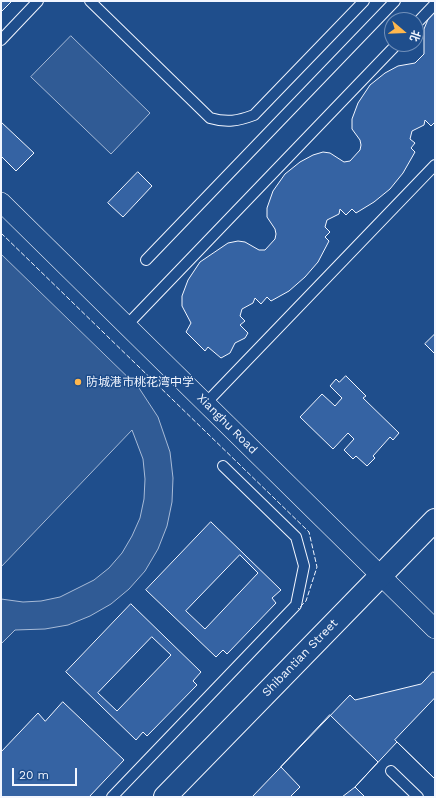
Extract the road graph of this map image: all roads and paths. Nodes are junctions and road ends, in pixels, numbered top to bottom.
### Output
1 (38, 1) edge
2 (90, 1) edge
3 (364, 1) edge
4 (395, 1) edge
5 (435, 4) edge
6 (424, 16) edge
7 (1, 40) edge
8 (389, 52) edge
9 (435, 165) edge
10 (1, 202) edge
11 (146, 260) dead end
12 (126, 325) junction
13 (206, 403) junction
14 (223, 466) dead end
15 (435, 520) edge
16 (381, 576) junction
17 (435, 629) edge
18 (391, 771) dead end
19 (112, 797) edge
20 (165, 797) edge
21 (418, 797) edge

1 - 7 lane
2 - 3 lane
4 - 11 lane
5 - 6 lane
8 - 12 lane
9 - 13 lane
10 - 12 street, Xianghu Road
12 - 13 street, Xianghu Road
13 - 16 street, Xianghu Road
14 - 19 lane
15 - 16 street, Shibantian Street
16 - 17 street, Xianghu Road
16 - 20 street, Shibantian Street
18 - 21 lane

